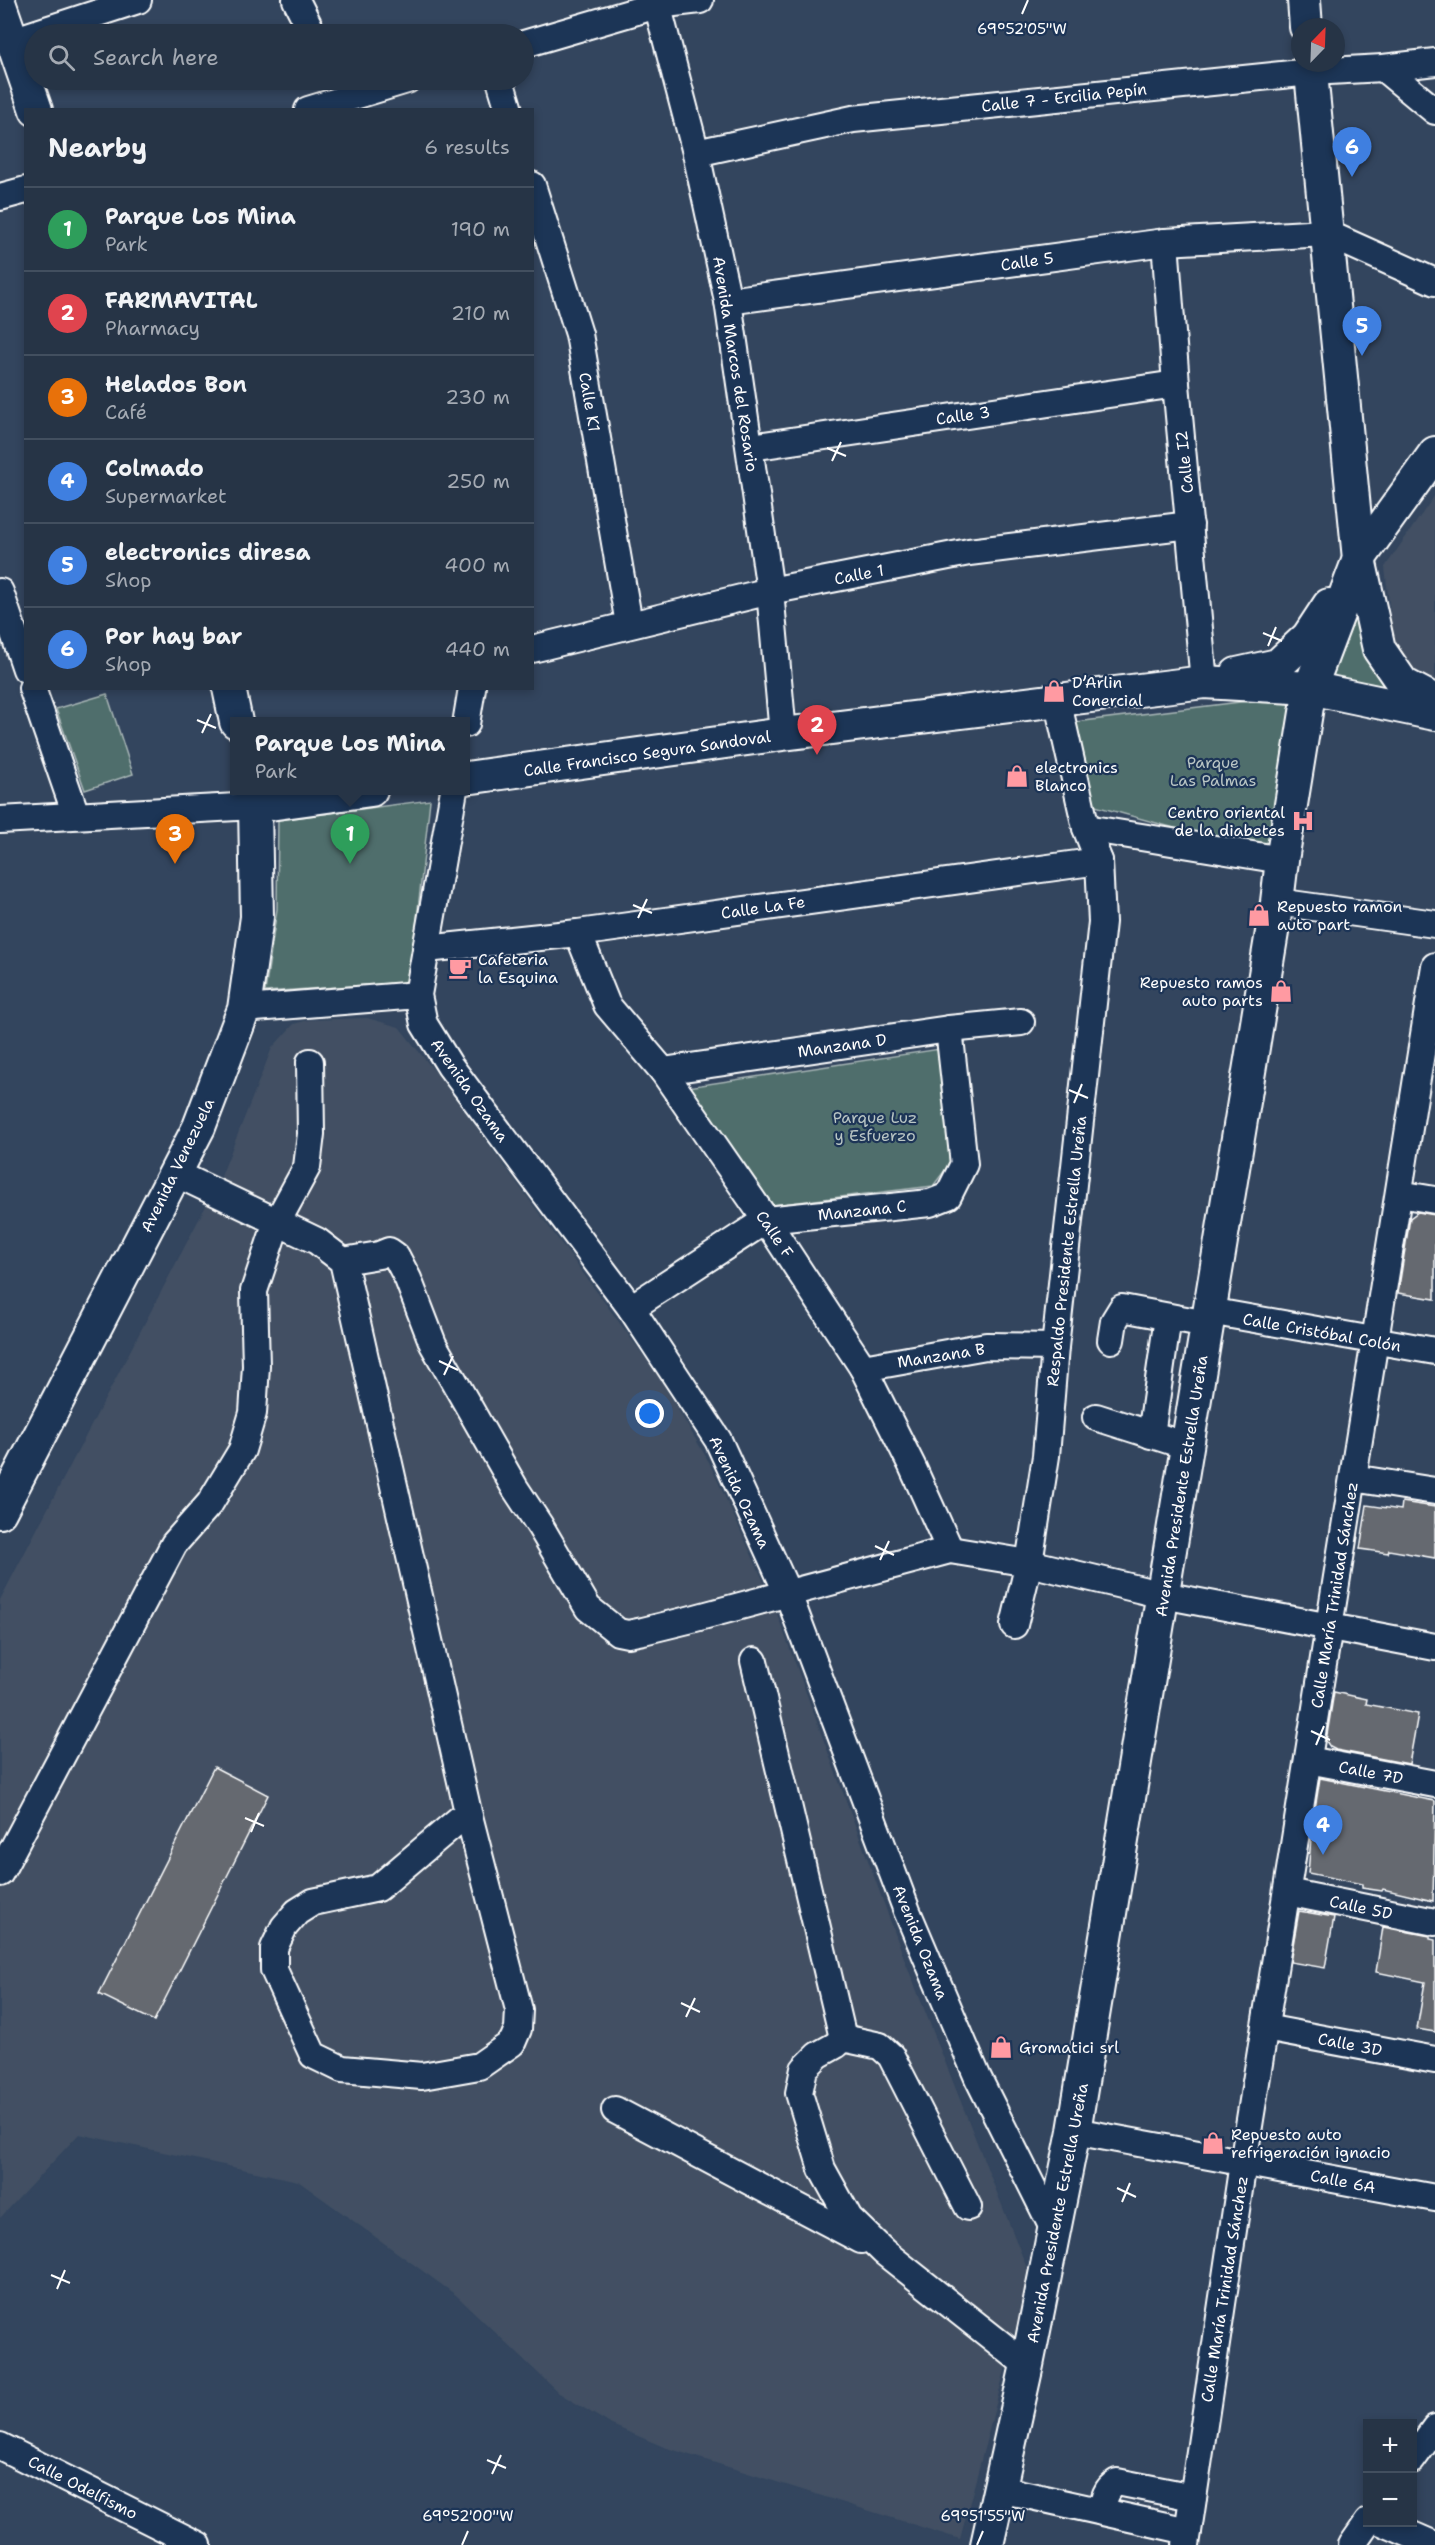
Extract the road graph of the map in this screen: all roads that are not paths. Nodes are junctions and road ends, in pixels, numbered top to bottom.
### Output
1 (138, 0) edge
2 (296, 0) edge
3 (700, 0) edge
4 (1304, 0) edge
5 (656, 3) edge
6 (1305, 18) edge
7 (4, 21) edge
8 (308, 24) edge
9 (534, 42) edge
10 (1435, 62) edge
11 (1345, 68) edge
12 (1383, 68) junction
13 (1291, 70) edge
14 (1310, 72) edge
15 (24, 77) edge
16 (29, 90) edge
17 (368, 90) edge
18 (503, 90) edge
19 (345, 96) edge
20 (35, 108) edge
21 (313, 108) edge
22 (508, 108) edge
23 (1435, 111) edge
24 (696, 153) junction
25 (24, 191) edge
26 (534, 191) edge
27 (0, 197) edge
28 (1326, 233) junction
29 (1165, 242) junction
30 (1435, 282) edge
31 (728, 301) junction
32 (1176, 384) junction
33 (751, 447) junction
34 (1435, 453) edge
35 (1190, 525) junction
36 (1359, 559) junction
37 (770, 591) junction
38 (0, 592) edge
39 (4, 622) edge
40 (629, 624) junction
41 (534, 648) edge
42 (24, 665) edge
43 (1204, 682) junction
44 (1310, 688) junction
45 (33, 690) edge
46 (229, 690) edge
47 (472, 690) edge
48 (1058, 699) junction
49 (1435, 701) edge
50 (1435, 714) edge
51 (235, 717) edge
52 (466, 717) edge
53 (783, 734) junction
54 (470, 777) edge
55 (298, 795) edge
56 (453, 795) edge
57 (254, 798) edge
58 (76, 815) junction
59 (0, 820) edge
60 (1086, 828) junction
61 (1281, 860) junction
62 (1099, 861) junction
63 (1277, 902) junction
64 (1435, 924) edge
65 (578, 933) junction
66 (426, 949) junction
67 (1435, 966) edge
68 (418, 995) junction
69 (244, 1009) junction
70 (1021, 1022) dead end
71 (949, 1029) junction
72 (310, 1062) dead end
73 (1427, 1065) edge
74 (663, 1071) junction
75 (175, 1173) junction
76 (1399, 1194) junction
77 (1435, 1200) edge
78 (766, 1220) junction
79 (277, 1222) junction
80 (343, 1261) junction
81 (631, 1308) junction
82 (1168, 1317) junction
83 (1208, 1318) junction
84 (1111, 1340) dead end
85 (1376, 1342) junction
86 (1055, 1347) junction
87 (1435, 1351) edge
88 (863, 1368) junction
89 (1096, 1417) dead end
90 (1151, 1435) junction
91 (1187, 1446) junction
92 (1353, 1479) junction
93 (1435, 1491) edge
94 (0, 1512) edge
95 (950, 1550) junction
96 (1029, 1563) junction
97 (788, 1594) junction
98 (1163, 1595) junction
99 (1014, 1625) dead end
100 (1329, 1625) junction
101 (1435, 1647) edge
102 (754, 1661) dead end
103 (1308, 1760) junction
104 (1435, 1784) edge
105 (468, 1812) junction
106 (0, 1873) edge
107 (1287, 1892) junction
108 (1435, 1922) edge
109 (1265, 2028) junction
110 (843, 2038) junction
111 (1435, 2060) edge
112 (615, 2110) dead end
113 (1074, 2131) junction
114 (1243, 2163) junction
115 (1435, 2198) edge
116 (968, 2207) dead end
117 (1054, 2230) junction
118 (884, 2252) junction
119 (1027, 2366) junction
120 (0, 2446) edge
121 (1000, 2488) junction
122 (1193, 2497) junction
123 (1102, 2512) junction
124 (1365, 2527) edge
125 (1392, 2527) edge
126 (1187, 2538) edge
127 (198, 2545) edge
128 (987, 2545) edge
129 (1352, 2545) edge
130 (1435, 2545) edge

1 - 7 street
2 - 8 street
3 - 5 street
4 - 6 main road
5 - 9 street
5 - 24 street, Avenida Marcos del Rosario
7 - 15 main road
10 - 12 street, Calle 7 - Ercilia Pepín
11 - 12 street, Calle 7 - Ercilia Pepín
12 - 23 street
13 - 24 street, Calle 7 - Ercilia Pepín
14 - 28 main road
16 - 20 main road
17 - 19 street
18 - 22 street
19 - 21 street
24 - 31 street, Avenida Marcos del Rosario
25 - 27 street
26 - 40 street, Calle K1
28 - 29 street, Calle 5
28 - 30 street
28 - 36 main road
29 - 31 street, Calle 5
29 - 32 street, Calle I2
31 - 33 street, Avenida Marcos del Rosario
32 - 33 street, Calle 3
32 - 35 street, Calle I2
33 - 37 street, Avenida Marcos del Rosario
34 - 36 main road, Avenida Presidente Estrella Ureña
35 - 37 street, Calle 1
35 - 43 street, Calle I2
36 - 43 main road
36 - 44 main road, Avenida Presidente Estrella Ureña
36 - 49 main road
37 - 40 street, Calle 1
37 - 53 street, Avenida Marcos del Rosario
38 - 39 street
39 - 42 street
40 - 41 street, Calle 1
43 - 44 main road, Calle Francisco Segura Sandoval
43 - 48 main road, Calle Francisco Segura Sandoval
44 - 50 main road, Calle Francisco Segura Sandoval
44 - 61 main road, Avenida Presidente Estrella Ureña
45 - 58 street
46 - 51 main road
47 - 52 street
48 - 53 main road, Calle Francisco Segura Sandoval
48 - 60 street, Respaldo Presidente Estrella Ureña
53 - 54 main road, Calle Francisco Segura Sandoval
55 - 57 main road
56 - 66 street, Avenida Ozama
57 - 58 street
57 - 69 main road, Avenida Venezuela
58 - 59 street
60 - 61 street
60 - 62 street, Respaldo Presidente Estrella Ureña
61 - 63 main road, Avenida Presidente Estrella Ureña
62 - 65 street, Calle La Fe
62 - 86 street, Respaldo Presidente Estrella Ureña
63 - 64 street
63 - 83 main road, Avenida Presidente Estrella Ureña
65 - 66 street, Calle La Fe
65 - 74 street, Calle F
66 - 68 street, Avenida Ozama
67 - 73 street, Calle María Trinidad Sánchez
68 - 69 street
68 - 81 street, Avenida Ozama
69 - 75 main road, Avenida Venezuela
70 - 71 street, Manzana D
71 - 74 street, Manzana D
71 - 78 street, Manzana C
72 - 79 street
73 - 76 street, Calle María Trinidad Sánchez
74 - 78 street, Calle F
75 - 79 street
75 - 94 main road, Avenida Venezuela
76 - 77 street
76 - 85 street, Calle María Trinidad Sánchez
78 - 81 street, Manzana C
78 - 88 street, Calle F
79 - 80 street
79 - 106 street
80 - 97 street
80 - 105 street
81 - 97 street, Avenida Ozama
82 - 83 street, Calle Cristóbal Colón
82 - 84 street, Calle Cristóbal Colón
82 - 90 street
83 - 85 street, Calle Cristóbal Colón
83 - 91 main road, Avenida Presidente Estrella Ureña
85 - 87 street, Calle Cristóbal Colón
85 - 92 street, Calle María Trinidad Sánchez
86 - 88 street, Manzana B
86 - 96 street, Respaldo Presidente Estrella Ureña
88 - 95 street, Calle F
89 - 90 street
90 - 91 street
91 - 98 main road, Avenida Presidente Estrella Ureña
92 - 93 street
92 - 100 street, Calle María Trinidad Sánchez
95 - 96 street
95 - 97 street
96 - 98 street
96 - 99 street, Respaldo Presidente Estrella Ureña
97 - 117 street, Avenida Ozama
98 - 100 street
98 - 113 main road, Avenida Presidente Estrella Ureña
100 - 101 street
100 - 103 street, Calle María Trinidad Sánchez
102 - 110 street
103 - 104 street, Calle 7D
103 - 107 street, Calle María Trinidad Sánchez
105 - 105 street
107 - 108 street, Calle 5D
107 - 109 street, Calle María Trinidad Sánchez
109 - 111 street, Calle 3D
109 - 114 street, Calle María Trinidad Sánchez
110 - 116 street
110 - 118 street
112 - 118 street
113 - 114 street, Calle 6A
113 - 117 main road, Avenida Presidente Estrella Ureña
114 - 115 street, Calle 6A
114 - 122 street, Calle María Trinidad Sánchez
117 - 119 main road, Avenida Presidente Estrella Ureña
118 - 119 street
119 - 121 main road, Avenida Presidente Estrella Ureña
120 - 127 street, Calle Odelfismo
121 - 123 street
121 - 128 main road, Avenida Presidente Estrella Ureña
122 - 123 street
122 - 126 street, Calle María Trinidad Sánchez
123 - 126 street
124 - 129 street
125 - 130 street

